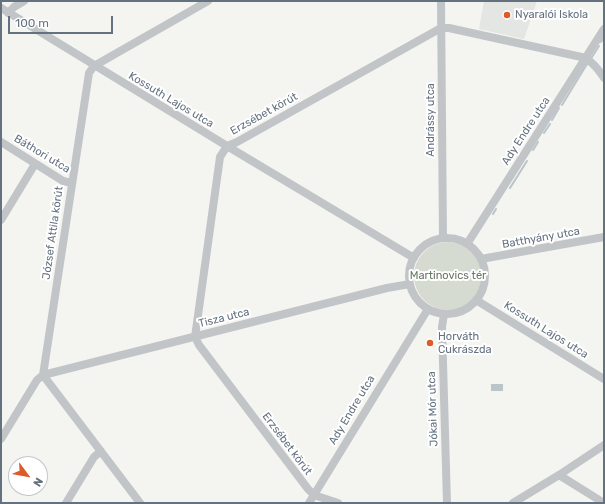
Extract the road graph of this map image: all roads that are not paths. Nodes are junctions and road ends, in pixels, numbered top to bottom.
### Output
1 (24, 1) edge
2 (208, 1) edge
3 (441, 1) edge
4 (5, 11) edge
5 (441, 28) junction
6 (604, 29) edge
7 (586, 58) junction
8 (94, 66) junction
9 (604, 78) edge
10 (1, 142) edge
11 (227, 146) junction
12 (36, 164) junction
13 (72, 183) junction
14 (1, 220) edge
15 (604, 237) edge
16 (442, 238) junction
17 (467, 244) junction
18 (414, 258) junction
19 (481, 259) junction
20 (410, 284) junction
21 (476, 300) junction
22 (428, 309) junction
23 (444, 314) junction
24 (195, 337) junction
25 (43, 375) junction
26 (604, 379) edge
27 (1, 439) edge
28 (604, 445) edge
29 (101, 451) junction
30 (559, 475) junction
31 (314, 495) junction
32 (604, 502) edge
33 (66, 503) edge
34 (140, 503) edge
35 (309, 503) edge
36 (338, 503) edge
37 (447, 503) edge
38 (513, 503) edge

1 - 4 street
2 - 8 street
3 - 5 street, Andrássy utca
4 - 8 street, Kossuth Lajos utca
5 - 7 street
5 - 11 street, Erzsébet körút
5 - 16 street, Andrássy utca
6 - 7 street, Ady Endre utca
7 - 9 street
7 - 17 street, Ady Endre utca
8 - 11 street, Kossuth Lajos utca
8 - 13 street, József Attila körút
10 - 12 street, Báthori utca
11 - 18 street, Kossuth Lajos utca
11 - 24 street, Erzsébet körút
12 - 13 street, Báthori utca
12 - 14 street
13 - 25 street, József Attila körút
15 - 19 street, Batthyány utca
16 - 17 street
16 - 18 street
17 - 19 street
18 - 20 street
19 - 21 street
20 - 22 street
20 - 24 street, Tisza utca
21 - 23 street
21 - 26 street, Kossuth Lajos utca
22 - 23 street
22 - 31 street, Ady Endre utca
23 - 37 street, Jókai Mór utca
24 - 25 street, Tisza utca
24 - 31 street, Erzsébet körút
25 - 27 street
25 - 29 street
28 - 30 street
29 - 33 street
29 - 34 street
30 - 32 street
30 - 38 street
31 - 35 street, Ady Endre utca
31 - 36 street

